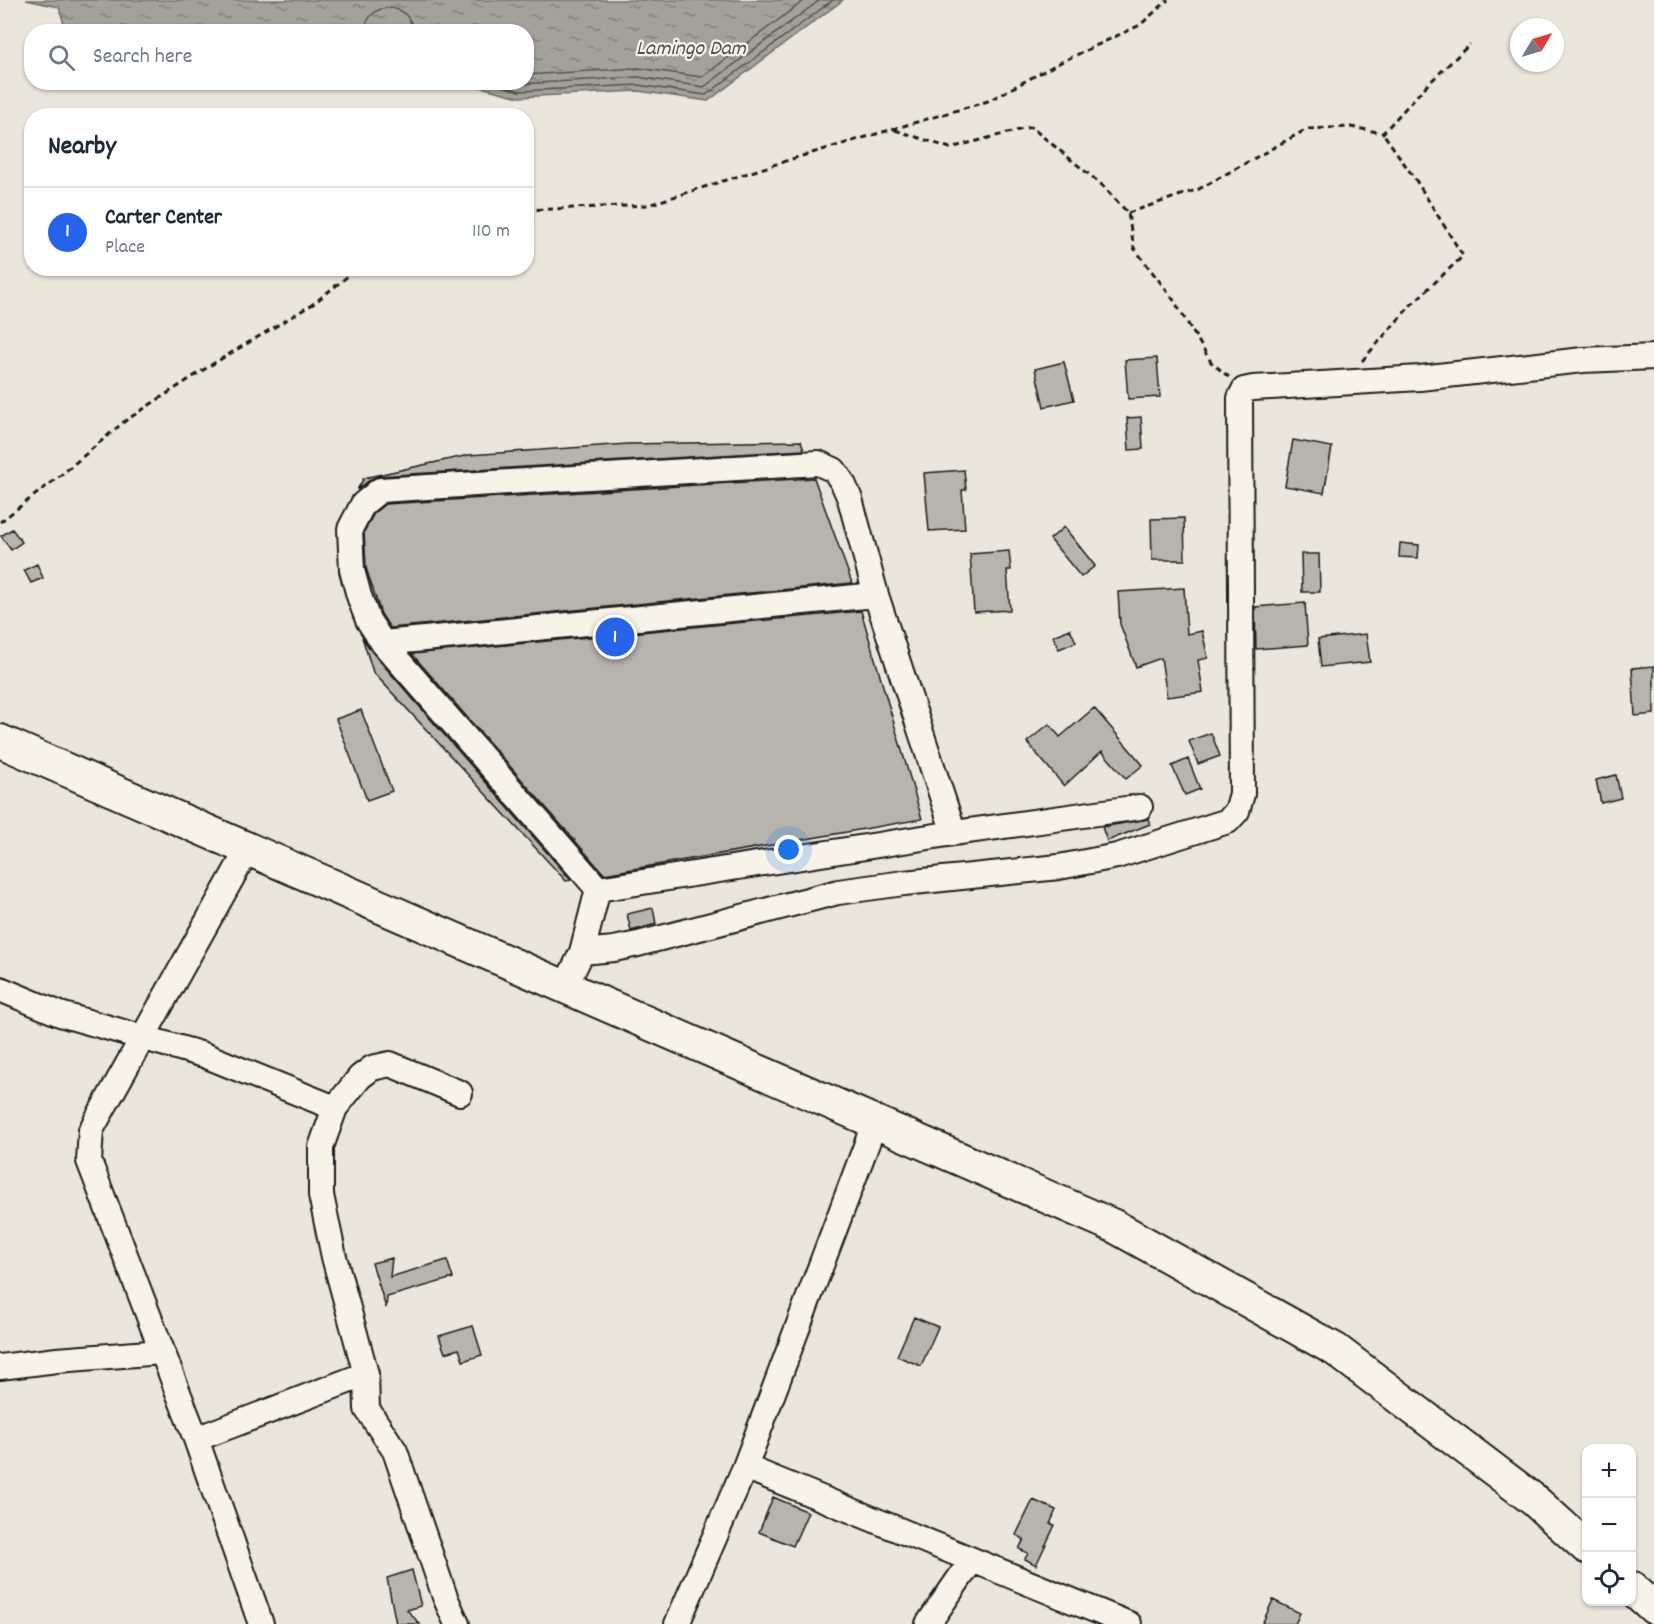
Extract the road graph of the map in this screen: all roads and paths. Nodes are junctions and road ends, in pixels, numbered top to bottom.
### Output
1 (1168, 0) edge
2 (1470, 44) dead end
3 (893, 129) junction
4 (1383, 133) junction
5 (534, 210) edge
6 (1128, 213) junction
7 (348, 276) edge
8 (1654, 357) edge
9 (1344, 383) junction
10 (1244, 390) junction
11 (0, 522) edge
12 (876, 596) junction
13 (383, 643) junction
14 (0, 741) edge
15 (1140, 807) dead end
16 (954, 833) junction
17 (248, 849) junction
18 (598, 889) junction
19 (582, 952) junction
20 (564, 987) junction
21 (0, 989) edge
22 (143, 1038) junction
23 (460, 1093) dead end
24 (335, 1108) junction
25 (875, 1122) junction
26 (162, 1352) junction
27 (0, 1367) edge
28 (366, 1374) junction
29 (196, 1439) junction
30 (746, 1467) junction
31 (1582, 1543) edge
32 (972, 1560) junction
33 (1636, 1592) edge
34 (1654, 1608) edge
35 (261, 1624) edge
36 (457, 1624) edge
37 (676, 1624) edge
38 (928, 1624) edge
39 (1129, 1624) edge

1 - 3 path
2 - 4 path
3 - 5 path
3 - 6 path
4 - 6 path
4 - 9 path
6 - 10 path
7 - 11 path
8 - 9 street
9 - 10 street
10 - 19 street
12 - 13 street
12 - 13 street
12 - 16 street
13 - 18 street
14 - 17 main road
15 - 16 street
16 - 18 street
17 - 20 main road
17 - 22 street
18 - 19 street
19 - 20 street
20 - 25 main road
21 - 22 street
22 - 24 street
22 - 26 street
23 - 24 street
24 - 28 street
25 - 30 street
25 - 31 main road
26 - 27 street
26 - 29 street
28 - 29 street
28 - 36 street
29 - 35 street
30 - 32 street
30 - 37 street
32 - 38 street
32 - 39 street
33 - 34 main road

